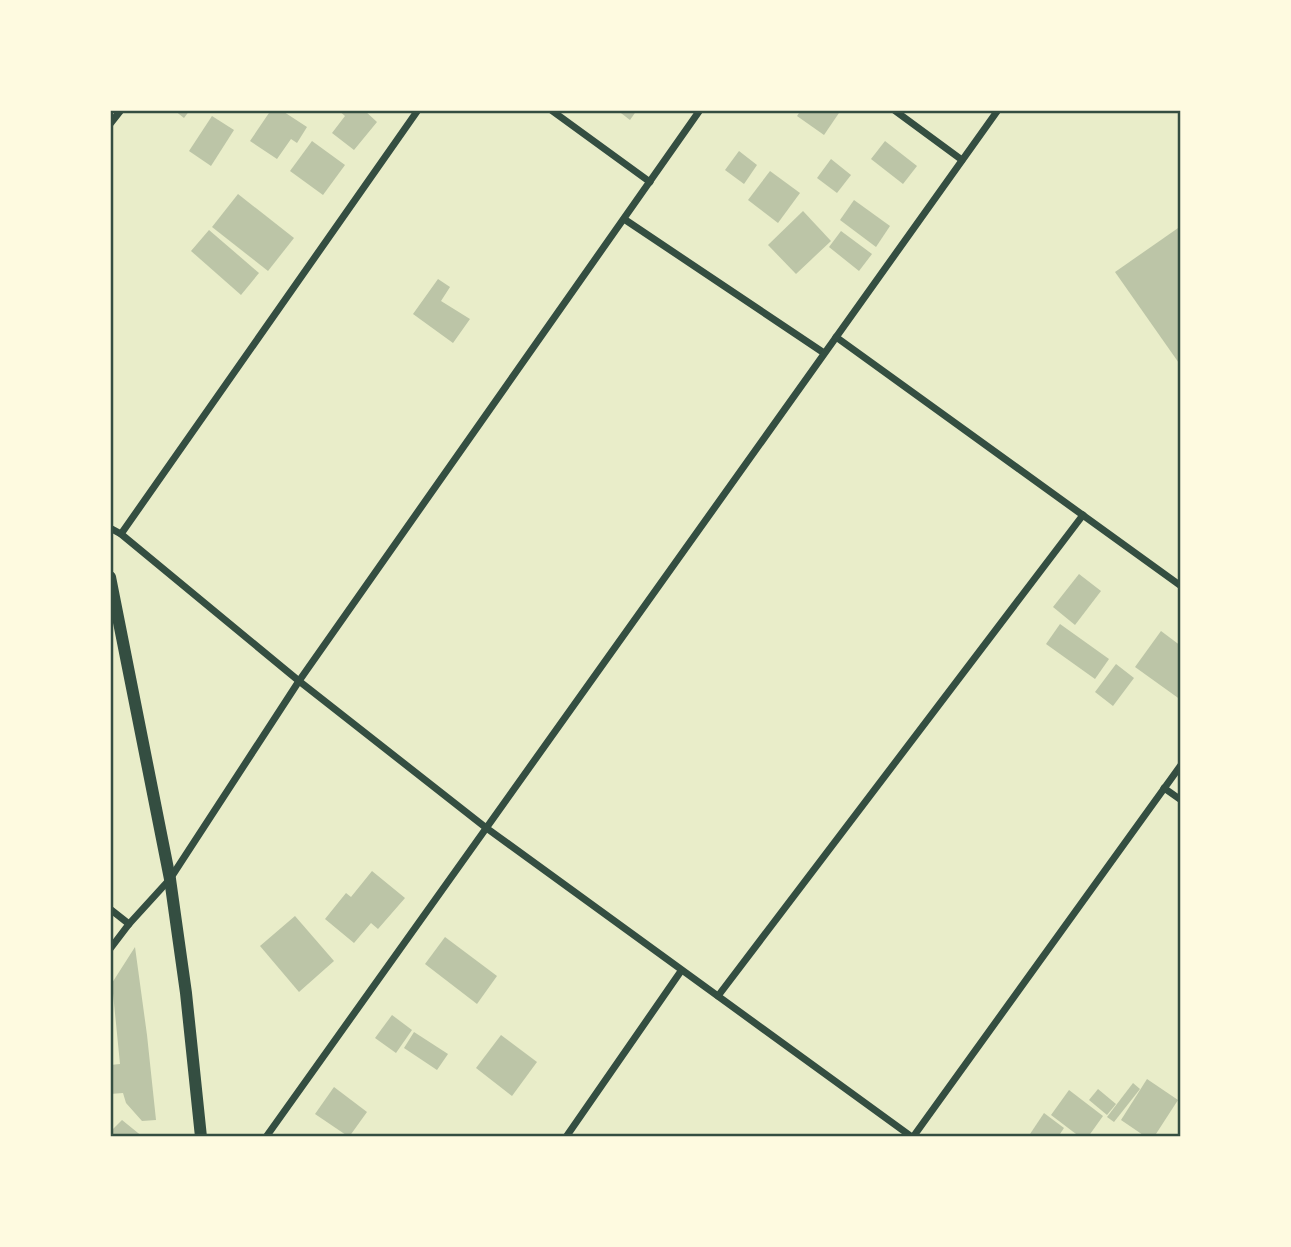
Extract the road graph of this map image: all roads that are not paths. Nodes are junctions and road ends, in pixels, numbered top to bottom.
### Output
1 (121, 110) edge
2 (418, 110) edge
3 (551, 110) edge
4 (701, 110) edge
5 (894, 110) edge
6 (998, 110) edge
7 (110, 124) edge
8 (962, 160) junction
9 (650, 182) junction
10 (624, 219) junction
11 (836, 337) junction
12 (824, 354) junction
13 (1083, 515) junction
14 (110, 528) edge
15 (121, 534) junction
16 (110, 577) edge
17 (1181, 586) edge
18 (299, 681) junction
19 (1181, 765) edge
20 (1164, 788) junction
21 (1181, 800) edge
22 (485, 827) junction
23 (170, 879) junction
24 (110, 909) edge
25 (129, 924) junction
26 (110, 949) edge
27 (681, 971) junction
28 (718, 996) junction
29 (201, 1137) edge
30 (267, 1137) edge
31 (566, 1137) edge
32 (913, 1137) edge

1 - 7 street
2 - 15 street
3 - 9 street
4 - 9 street
5 - 8 street
6 - 8 street
8 - 11 street
9 - 10 street
10 - 12 street
10 - 18 street
11 - 12 street
11 - 13 street
12 - 22 street
13 - 17 street
13 - 28 street
14 - 15 street
15 - 18 street
16 - 23 street
18 - 22 street
18 - 23 street
19 - 20 street
20 - 21 street
20 - 32 street
22 - 27 street
22 - 30 street
23 - 25 street
23 - 29 street
24 - 25 street
25 - 26 street
27 - 28 street
27 - 31 street
28 - 32 street

